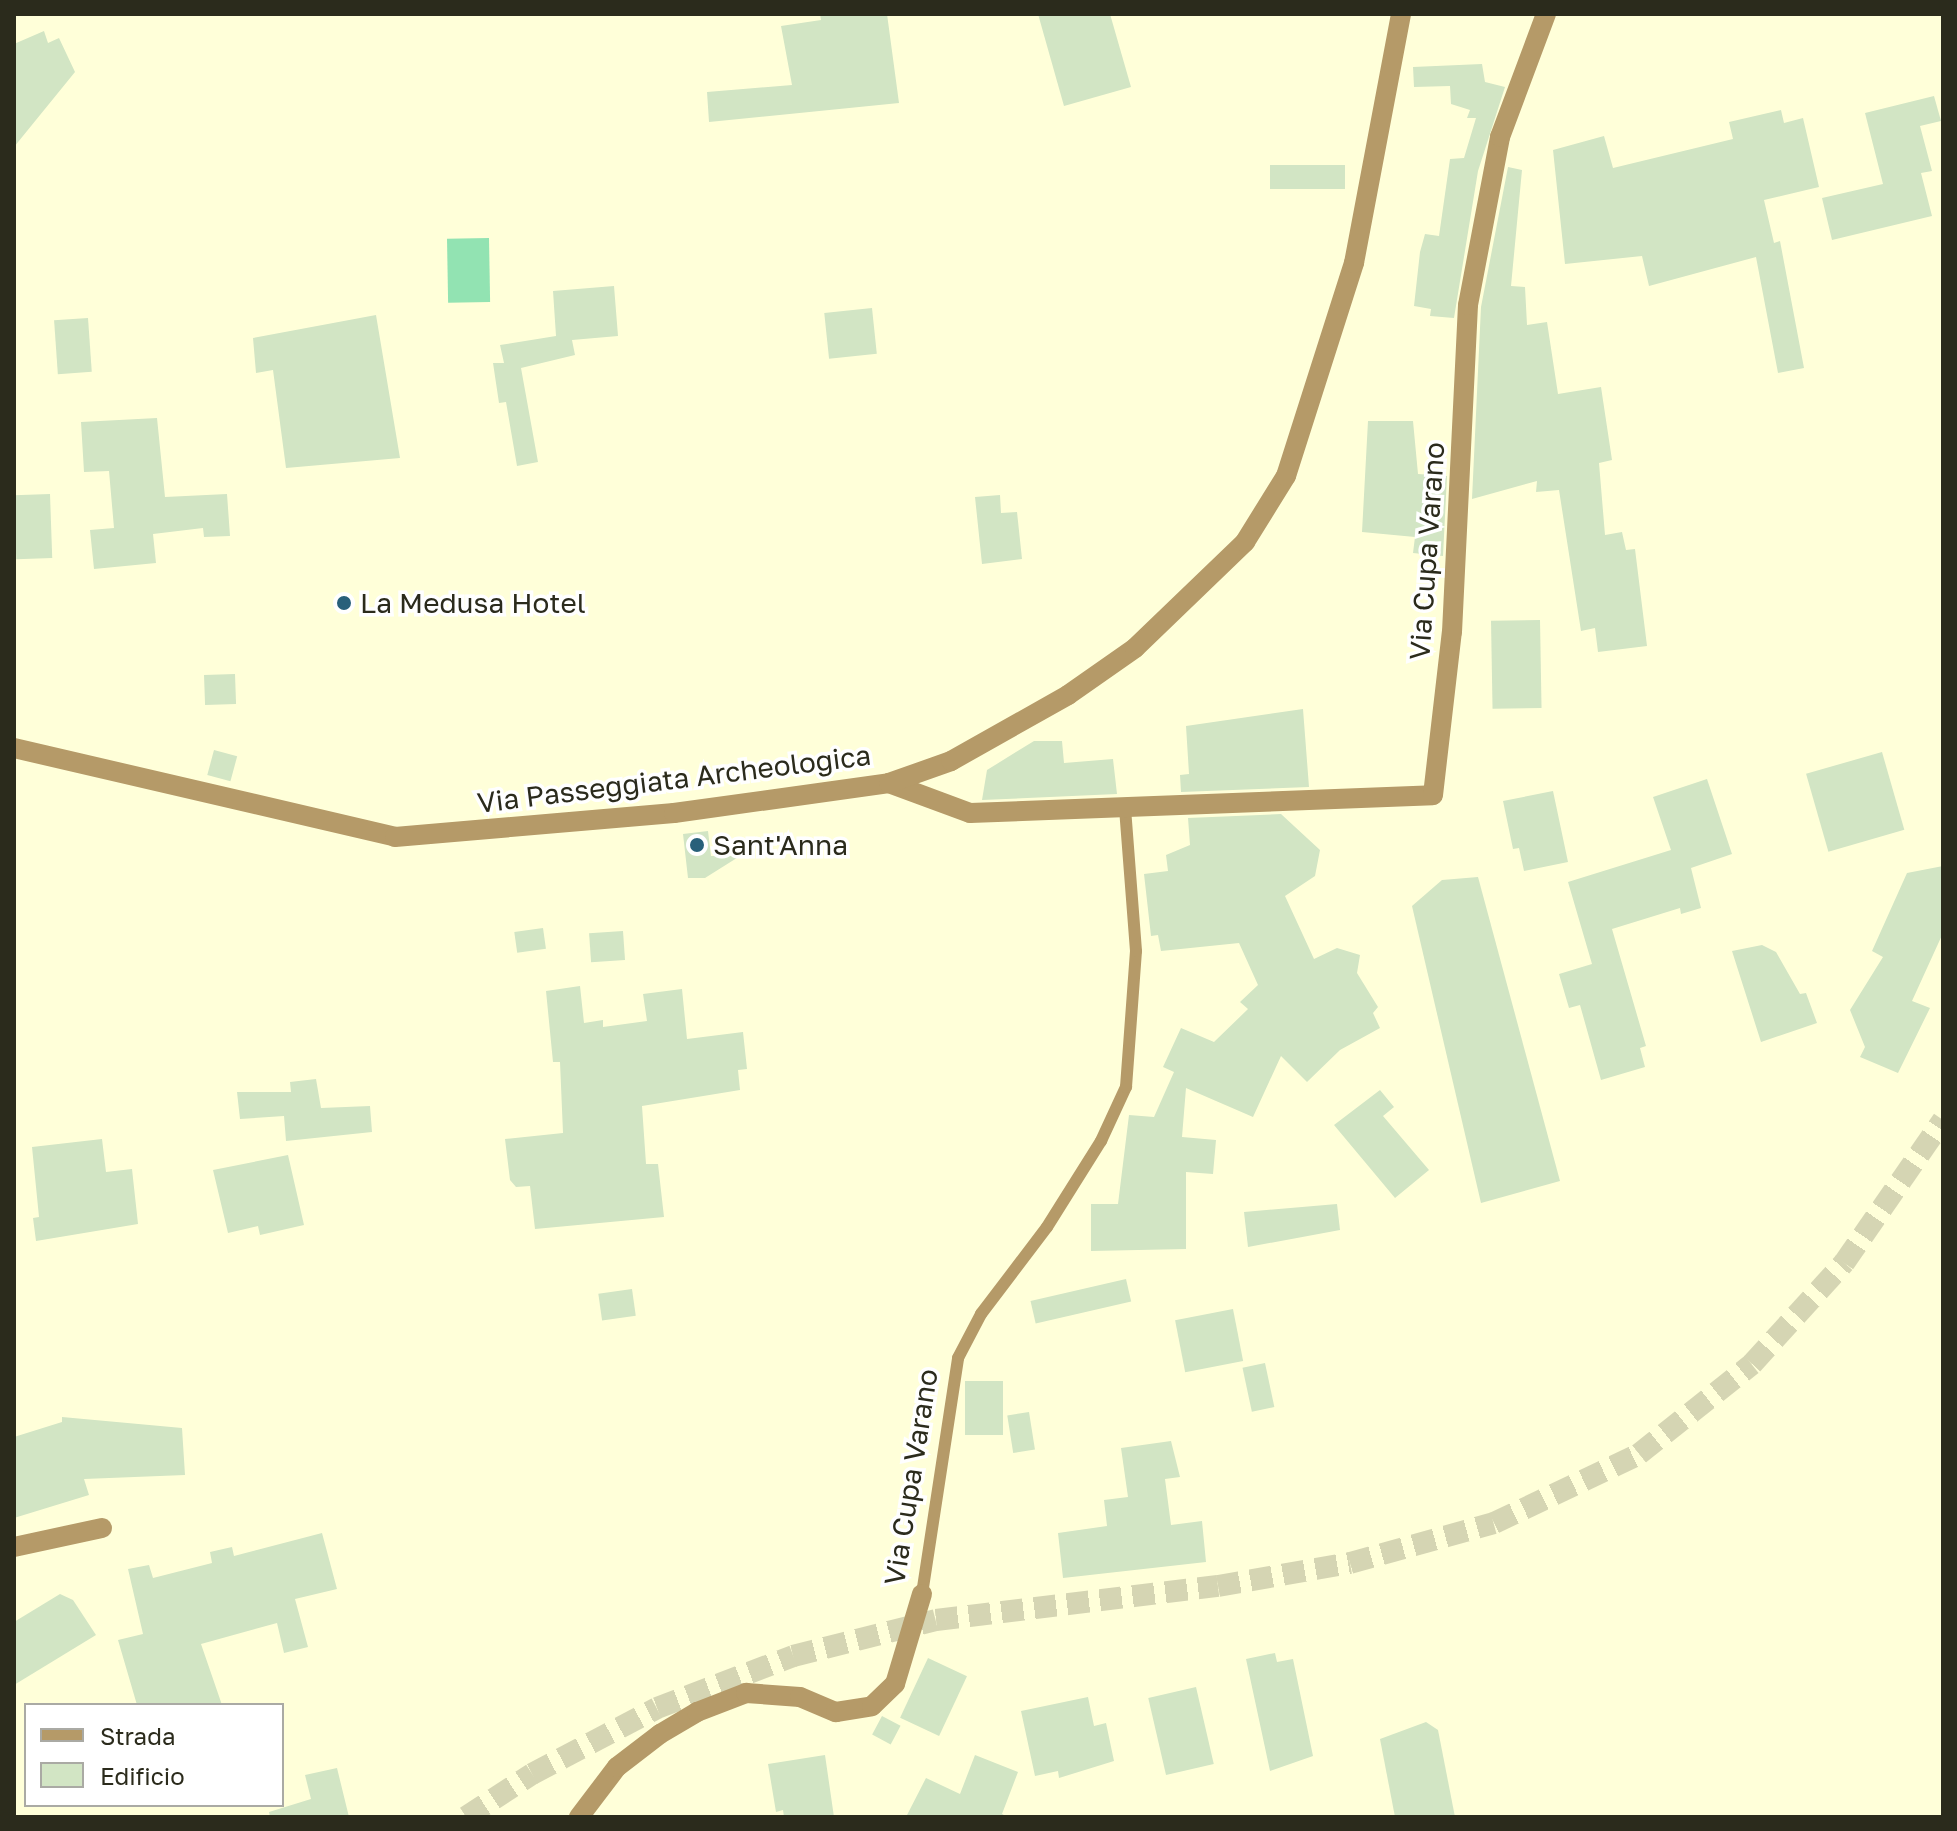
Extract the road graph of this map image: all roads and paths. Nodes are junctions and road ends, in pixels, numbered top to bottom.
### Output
1 (1401, 14) edge
2 (1546, 14) edge
3 (14, 748) edge
4 (889, 783) junction
5 (1125, 808) junction
6 (102, 1528) dead end
7 (14, 1547) edge
8 (922, 1594) joint
9 (579, 1817) edge

1 - 4 street, Via Passeggiata Archeologica
2 - 5 street, Via Cupa Varano
3 - 4 street, Via Passeggiata Archeologica
4 - 5 street, Via Cupa Varano
5 - 8 lane, Via Cupa Varano
6 - 7 street
8 - 9 street, Via Cupa Varano

